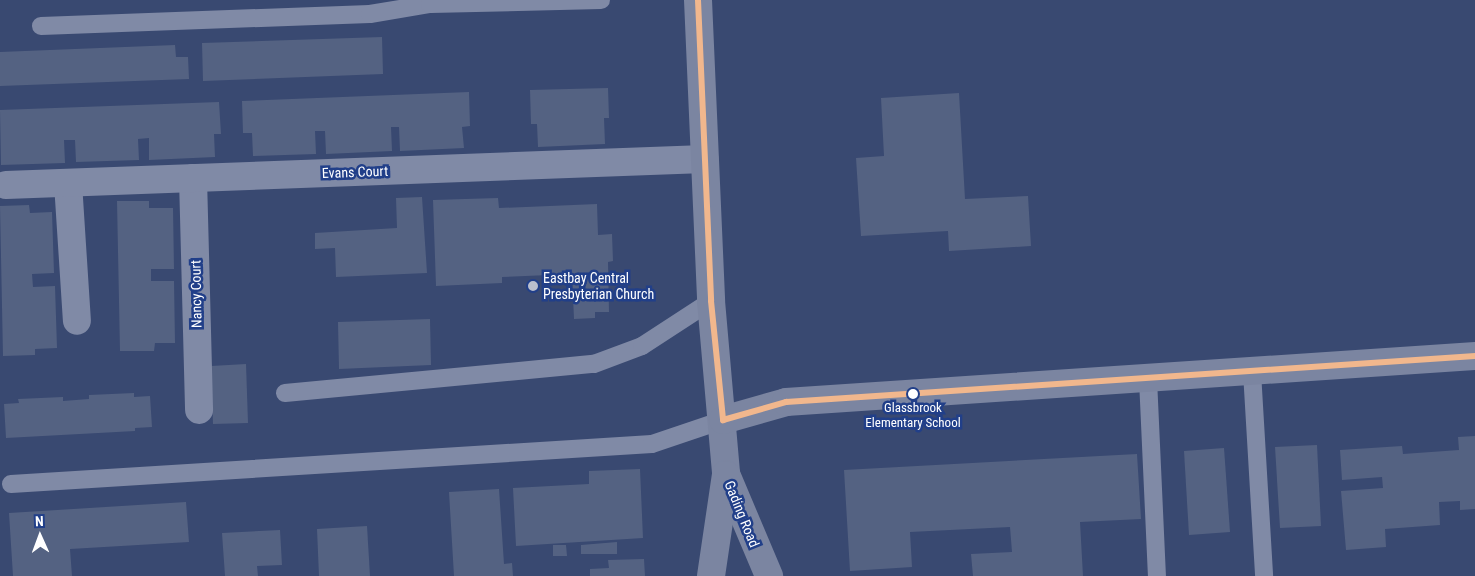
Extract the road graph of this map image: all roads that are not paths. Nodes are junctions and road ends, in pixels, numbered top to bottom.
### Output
1 (601, 0) edge
2 (698, 0) edge
3 (41, 26) dead end
4 (705, 159) junction
5 (193, 178) junction
6 (68, 183) junction
7 (6, 185) dead end
8 (711, 301) junction
9 (77, 321) dead end
10 (1475, 356) edge
11 (1252, 372) junction
12 (1148, 379) junction
13 (285, 393) dead end
14 (199, 410) dead end
15 (723, 420) junction
16 (726, 474) junction
17 (11, 484) dead end
18 (711, 576) edge
19 (769, 576) edge
20 (1157, 576) edge
21 (1264, 576) edge

1 - 3 lane
2 - 4 street, Gading Road
4 - 5 street, Evans Court
4 - 8 street, Gading Road
5 - 6 street, Evans Court
5 - 14 street, Nancy Court
6 - 7 street, Evans Court
6 - 9 street
8 - 13 lane
8 - 15 street, Gading Road
10 - 11 street
11 - 12 street
11 - 21 lane
12 - 15 street
12 - 20 lane
15 - 16 street, Gading Road
15 - 17 lane
16 - 18 street
16 - 19 street, Gading Road

